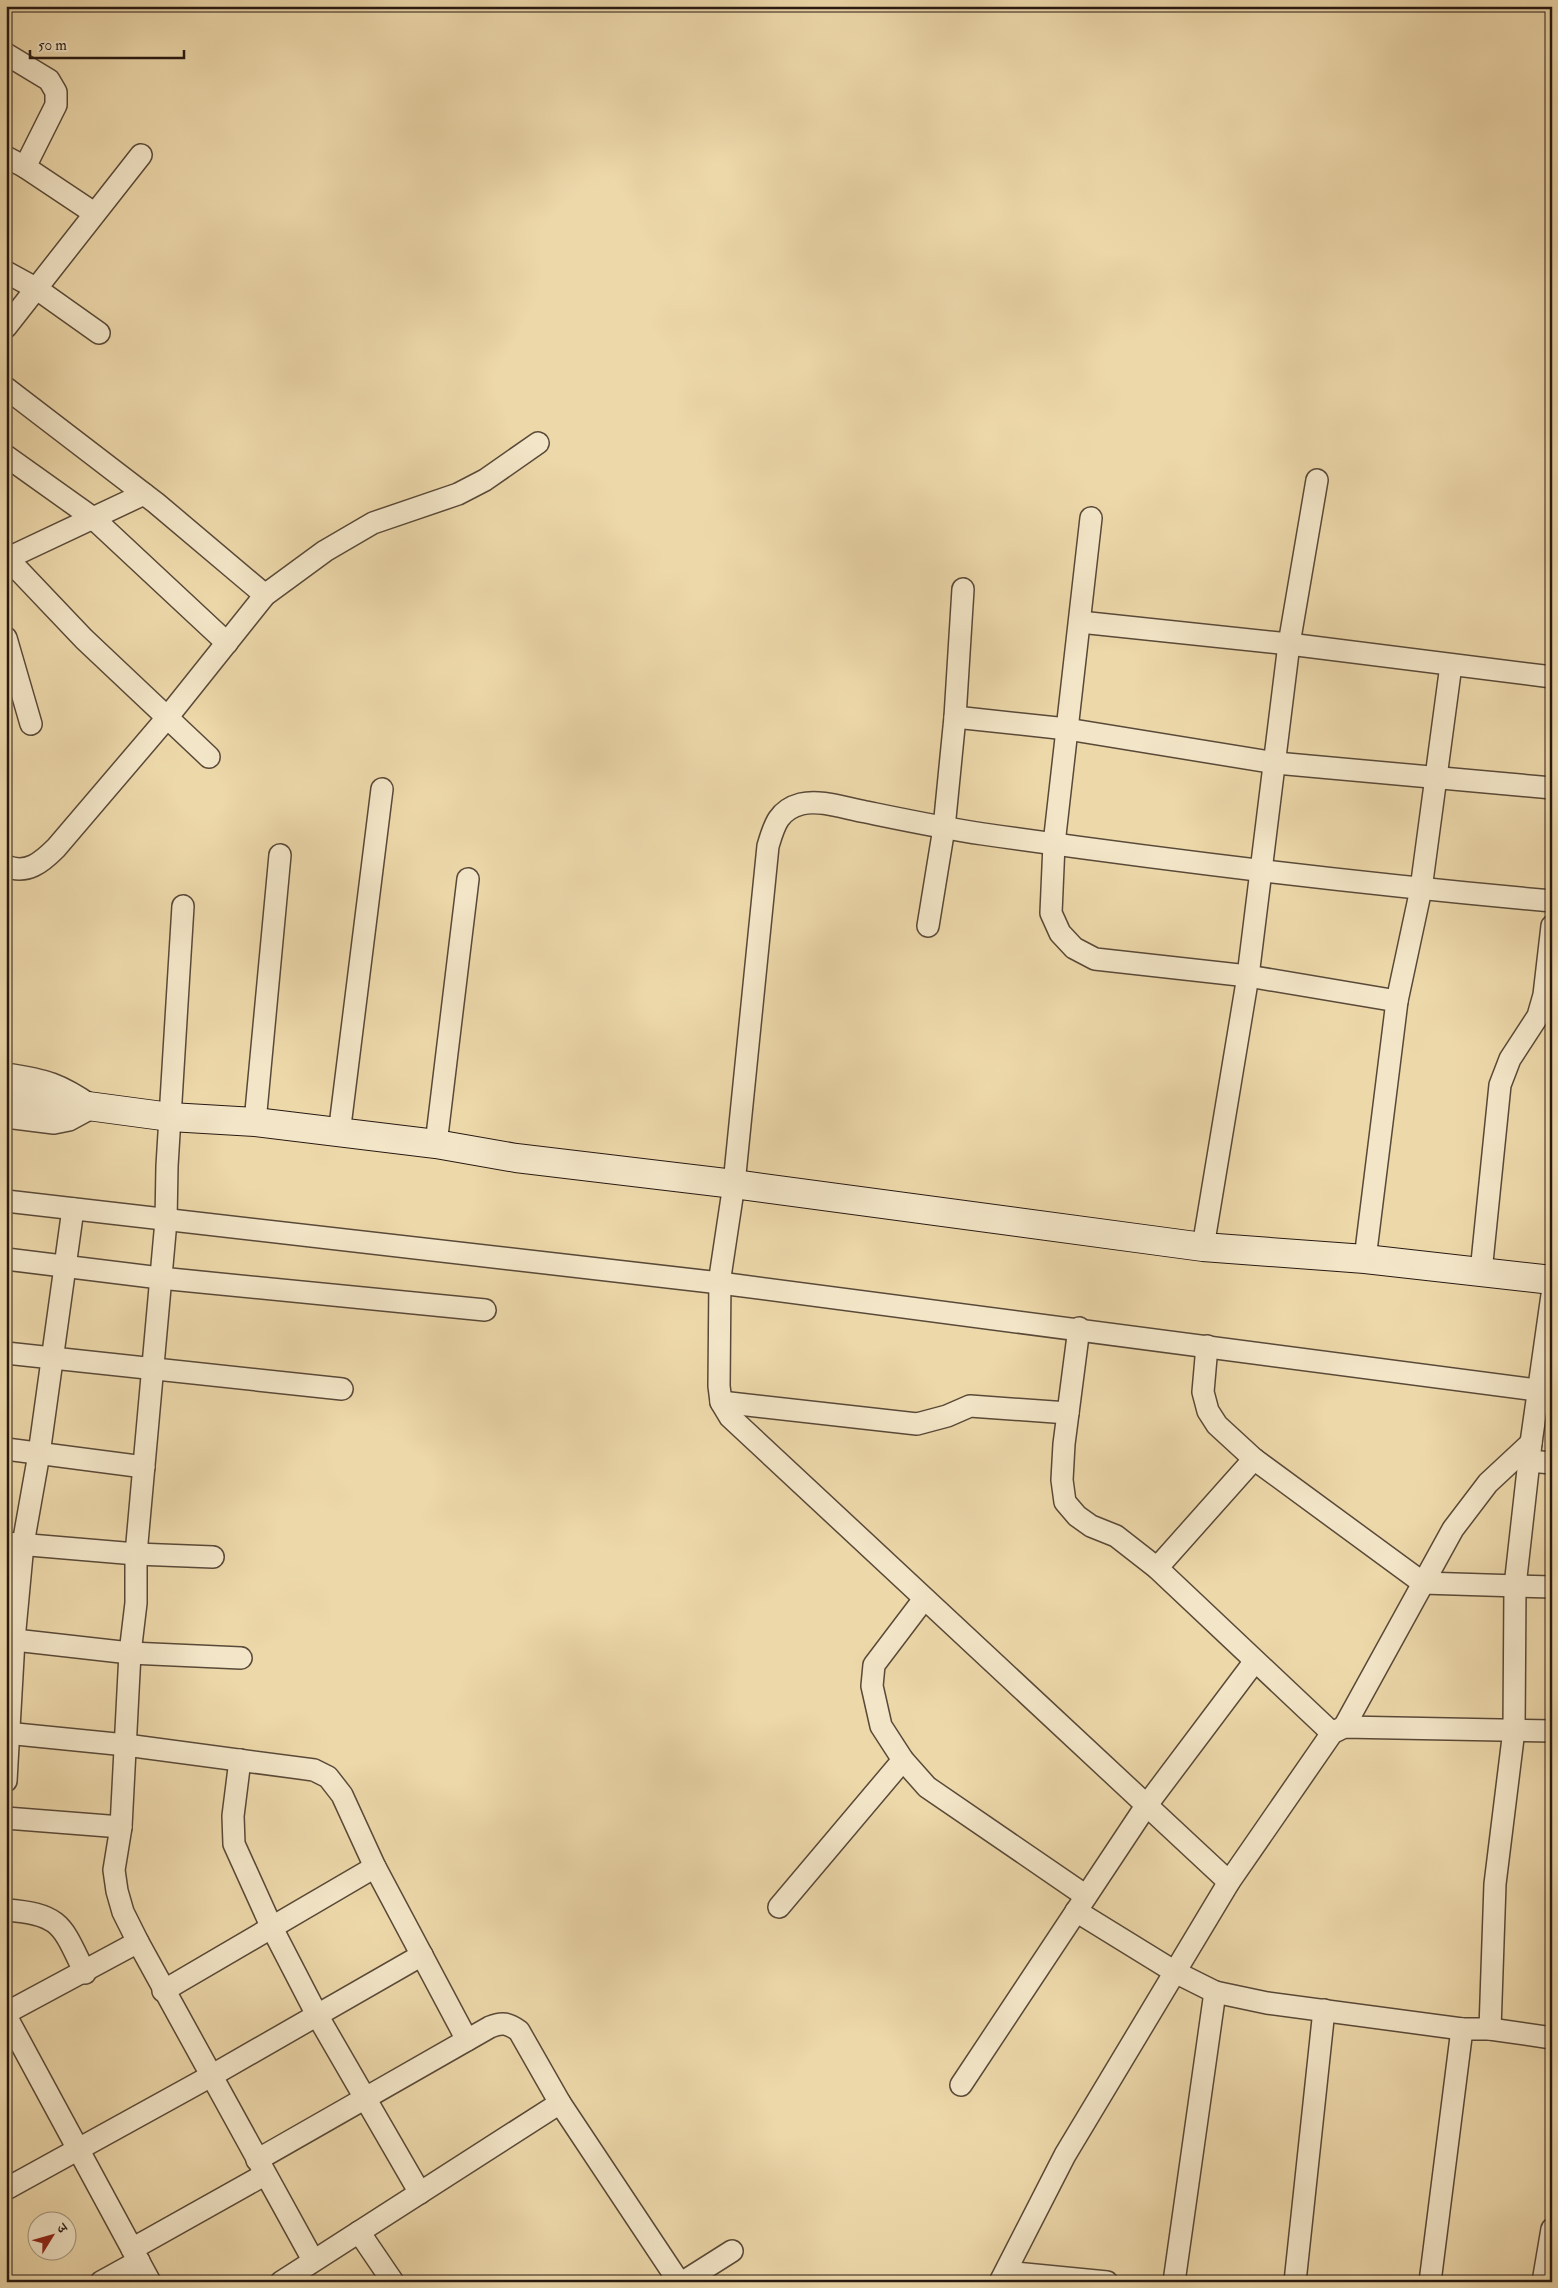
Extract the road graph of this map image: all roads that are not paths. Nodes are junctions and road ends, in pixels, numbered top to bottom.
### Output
1 (6, 54) edge
2 (141, 155) dead end
3 (6, 157) edge
4 (25, 167) junction
5 (94, 213) junction
6 (6, 272) edge
7 (37, 289) junction
8 (6, 327) edge
9 (99, 333) dead end
10 (6, 388) edge
11 (538, 444) dead end
12 (6, 456) edge
13 (1317, 480) dead end
14 (144, 494) junction
15 (93, 518) junction
16 (1091, 518) dead end
17 (7, 558) edge
18 (963, 589) dead end
19 (265, 595) junction
20 (1080, 622) junction
21 (6, 638) edge
22 (227, 643) junction
23 (1290, 644) junction
24 (1451, 665) junction
25 (1552, 677) edge
26 (955, 717) junction
27 (166, 719) junction
28 (31, 724) dead end
29 (1067, 729) junction
30 (209, 757) dead end
31 (1276, 763) junction
32 (1434, 776) junction
33 (1552, 788) edge
34 (382, 790) dead end
35 (944, 828) junction
36 (1054, 844) junction
37 (280, 855) dead end
38 (6, 866) edge
39 (1262, 869) junction
40 (468, 879) dead end
41 (1421, 889) junction
42 (1552, 900) edge
43 (183, 906) dead end
44 (928, 926) dead end
45 (1552, 926) edge
46 (1248, 976) junction
47 (1398, 1001) junction
48 (6, 1074) edge
49 (6, 1095) edge
50 (93, 1107) junction
51 (170, 1116) junction
52 (6, 1117) edge
53 (255, 1122) junction
54 (339, 1134) junction
55 (436, 1144) junction
56 (734, 1184) junction
57 (6, 1201) edge
58 (73, 1209) junction
59 (166, 1215) junction
60 (1203, 1247) junction
61 (6, 1259) edge
62 (1365, 1259) junction
63 (65, 1267) junction
64 (1481, 1272) junction
65 (160, 1278) junction
66 (720, 1280) junction
67 (1552, 1280) edge
68 (1552, 1295) edge
69 (485, 1310) dead end
70 (1079, 1328) junction
71 (1207, 1346) junction
72 (6, 1353) edge
73 (52, 1358) junction
74 (152, 1368) junction
75 (1545, 1384) edge
76 (342, 1389) dead end
77 (721, 1402) junction
78 (1068, 1413) junction
79 (6, 1449) edge
80 (1530, 1452) junction
81 (38, 1454) junction
82 (1254, 1459) junction
83 (1552, 1464) edge
84 (144, 1467) junction
85 (14, 1544) edge
86 (136, 1554) junction
87 (213, 1557) dead end
88 (1158, 1568) junction
89 (1423, 1583) junction
90 (1515, 1586) junction
91 (1552, 1587) edge
92 (924, 1599) junction
93 (10, 1639) edge
94 (130, 1653) junction
95 (241, 1658) dead end
96 (1255, 1661) junction
97 (1338, 1730) junction
98 (1514, 1730) junction
99 (1552, 1730) edge
100 (8, 1734) edge
101 (126, 1745) junction
102 (240, 1760) junction
103 (903, 1760) junction
104 (6, 1781) edge
105 (1146, 1806) junction
106 (6, 1818) edge
107 (121, 1828) junction
108 (375, 1867) junction
109 (1229, 1882) junction
110 (1081, 1904) junction
111 (779, 1906) dead end
112 (6, 1910) edge
113 (272, 1928) junction
114 (138, 1942) junction
115 (422, 1955) junction
116 (1175, 1972) junction
117 (85, 1973) junction
118 (163, 1991) junction
119 (1215, 1992) junction
120 (1324, 2010) junction
121 (6, 2015) edge
122 (317, 2016) junction
123 (1462, 2029) junction
124 (1490, 2029) junction
125 (1552, 2038) edge
126 (467, 2040) junction
127 (211, 2076) junction
128 (961, 2085) dead end
129 (366, 2100) junction
130 (560, 2103) junction
131 (78, 2147) junction
132 (260, 2167) junction
133 (6, 2189) edge
134 (420, 2193) junction
135 (1552, 2229) edge
136 (359, 2232) junction
137 (732, 2251) dead end
138 (135, 2255) junction
139 (313, 2260) junction
140 (1003, 2277) edge
141 (101, 2282) edge
142 (150, 2282) edge
143 (281, 2282) edge
144 (393, 2282) edge
145 (679, 2282) edge
146 (683, 2282) edge
147 (1107, 2282) edge
148 (1174, 2282) edge
149 (1295, 2282) edge
150 (1430, 2282) edge
151 (1543, 2282) edge

1 - 4 street
2 - 5 street
3 - 4 street
4 - 5 street
5 - 7 street
6 - 7 street
7 - 8 street
7 - 9 street
10 - 14 street
11 - 19 street
12 - 15 street
13 - 23 street
14 - 15 street
14 - 19 street
15 - 17 street
15 - 22 street
16 - 20 street
17 - 27 street
18 - 26 street
19 - 22 street
20 - 23 street
20 - 29 street
21 - 28 street
22 - 27 street
23 - 24 street
23 - 31 street
24 - 25 street
24 - 32 street
26 - 29 street
26 - 35 street
27 - 30 street
27 - 38 street
29 - 31 street
29 - 36 street
31 - 32 street
31 - 39 street
32 - 33 street
32 - 41 street
34 - 54 street
35 - 36 street
35 - 44 street
35 - 56 street
36 - 39 street
36 - 46 street
37 - 53 street
39 - 41 street
39 - 46 street
40 - 55 street
41 - 42 street
41 - 47 street
43 - 51 street
45 - 64 street
46 - 47 street
46 - 60 street
47 - 62 street
48 - 50 street
49 - 50 street
50 - 51 street
50 - 52 street
51 - 53 street
51 - 59 street
53 - 54 street
54 - 55 street
55 - 56 street
56 - 60 street
56 - 66 street
57 - 58 street
58 - 59 street
58 - 63 street
59 - 65 street
59 - 66 street
60 - 62 street
61 - 63 street
62 - 64 street
63 - 65 street
63 - 73 street
64 - 67 street
65 - 69 street
65 - 74 street
66 - 70 street
66 - 77 street
68 - 75 street
70 - 71 street
70 - 78 street
71 - 75 street
71 - 82 street
72 - 73 street
73 - 74 street
73 - 81 street
74 - 76 street
74 - 84 street
75 - 80 street
77 - 78 street
77 - 92 street
78 - 88 street
79 - 81 street
80 - 83 street
80 - 89 street
80 - 90 street
81 - 84 street
81 - 85 street
82 - 88 street
82 - 89 street
84 - 86 street
85 - 86 street
85 - 93 street
86 - 87 street
86 - 94 street
88 - 96 street
89 - 90 street
89 - 97 street
90 - 91 street
90 - 98 street
92 - 103 street
92 - 105 street
93 - 94 street
93 - 100 street
94 - 95 street
94 - 101 street
96 - 97 street
96 - 105 street
97 - 98 street
97 - 109 street
98 - 99 street
98 - 124 street
100 - 101 street
100 - 104 street
101 - 102 street
101 - 107 street
102 - 108 street
102 - 113 street
103 - 110 street
103 - 111 street
105 - 109 street
105 - 110 street
106 - 107 street
107 - 114 street
108 - 113 street
108 - 115 street
109 - 116 street
110 - 116 street
110 - 128 street
112 - 117 street
113 - 118 street
113 - 122 street
114 - 117 street
114 - 118 street
115 - 122 street
115 - 126 street
116 - 119 street
116 - 140 street
117 - 121 street
118 - 127 street
119 - 120 street
119 - 148 street
120 - 123 street
120 - 149 street
121 - 131 street
122 - 127 street
122 - 129 street
123 - 124 street
123 - 150 street
124 - 125 street
126 - 129 street
126 - 130 street
127 - 131 street
127 - 132 street
129 - 132 street
129 - 134 street
130 - 134 street
130 - 145 street
131 - 133 street
131 - 138 street
132 - 138 street
132 - 139 street
134 - 136 street
135 - 151 street
136 - 139 street
136 - 144 street
137 - 146 street
138 - 141 street
138 - 142 street
139 - 143 street
140 - 147 street

